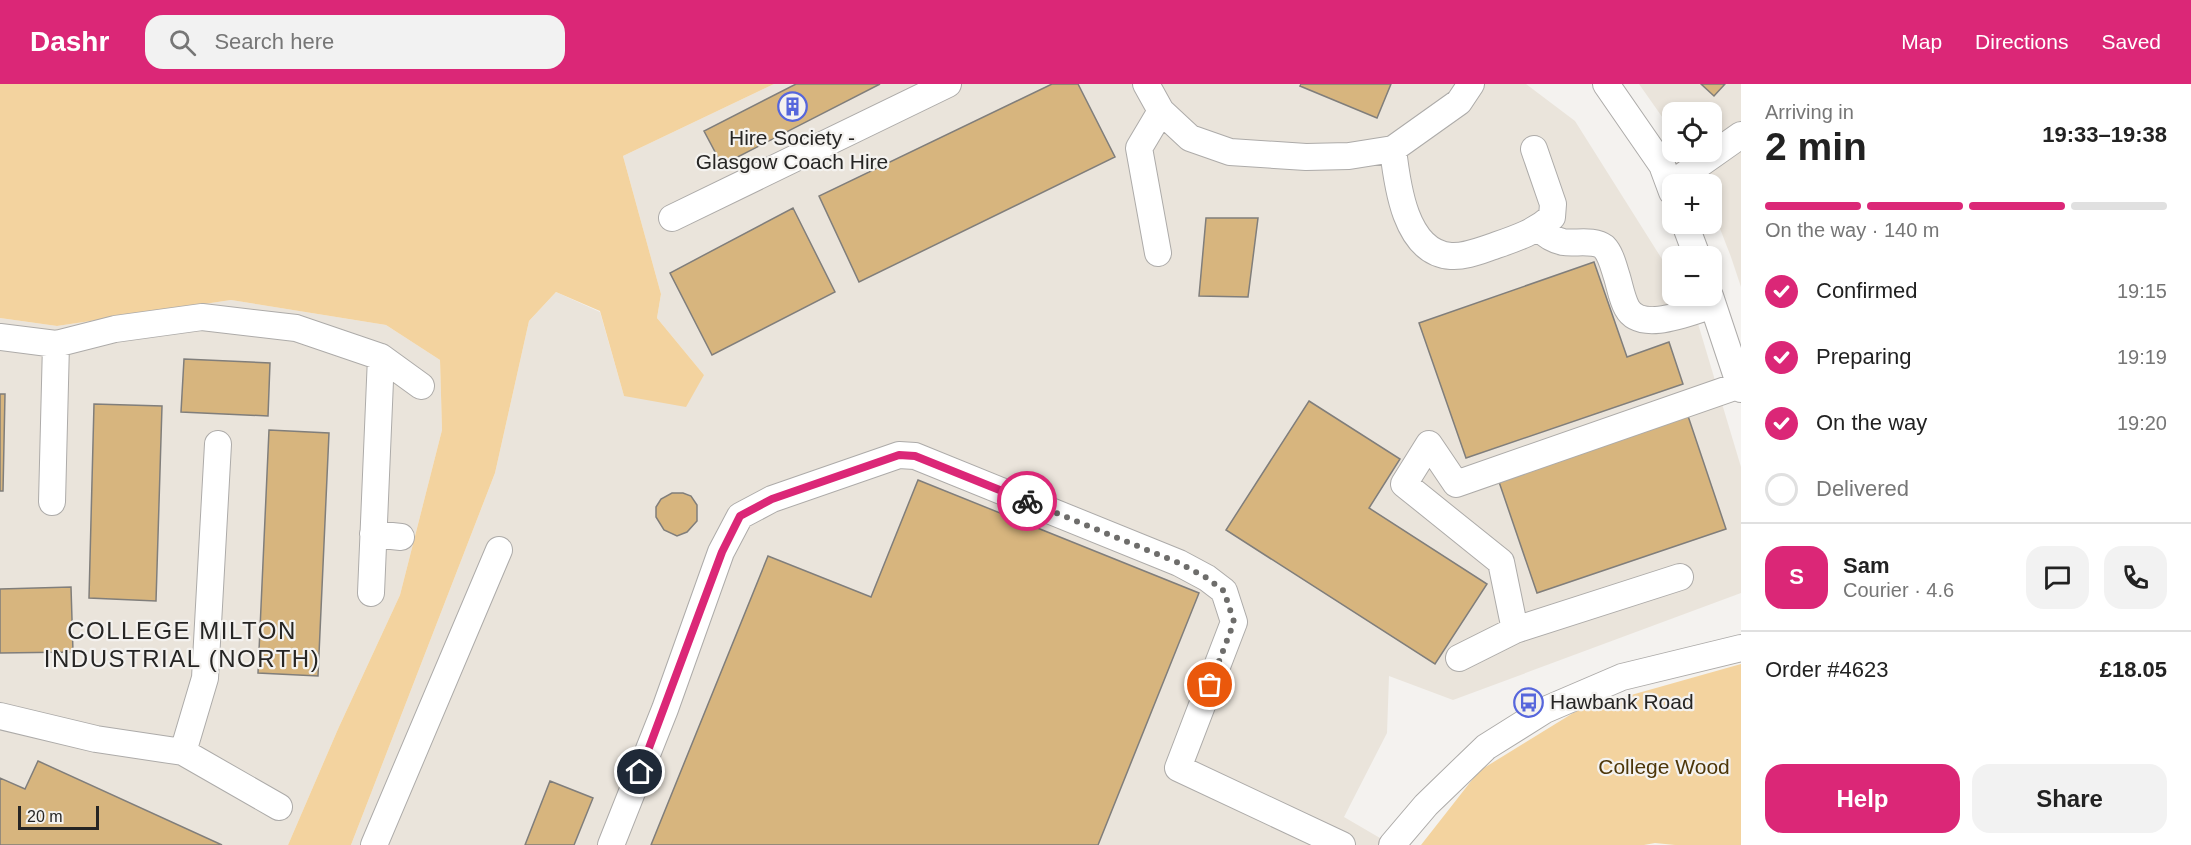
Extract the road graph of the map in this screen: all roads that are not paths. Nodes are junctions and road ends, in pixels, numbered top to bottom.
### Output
1 (948, 84) edge
2 (1146, 84) edge
3 (1471, 84) edge
4 (1606, 84) edge
5 (1161, 111) junction
6 (1741, 135) edge
7 (1393, 148) junction
8 (1534, 149) dead end
9 (1666, 174) edge
10 (1689, 174) edge
11 (672, 218) dead end
12 (1539, 229) junction
13 (1158, 253) dead end
14 (1697, 306) edge
15 (1714, 306) edge
16 (0, 338) edge
17 (56, 344) junction
18 (381, 357) junction
19 (421, 386) dead end
20 (1740, 387) edge
21 (218, 444) dead end
22 (52, 502) dead end
23 (373, 534) junction
24 (401, 537) dead end
25 (499, 550) dead end
26 (1680, 577) dead end
27 (371, 593) dead end
28 (1515, 630) junction
29 (1741, 648) edge
30 (1459, 658) dead end
31 (0, 716) edge
32 (183, 752) junction
33 (279, 807) dead end
34 (374, 845) edge
35 (611, 845) edge
36 (1342, 845) edge
37 (1392, 845) edge

1 - 11 street
2 - 5 street
3 - 7 street
4 - 9 street
5 - 7 street
5 - 13 street
6 - 10 street
7 - 12 street
8 - 12 street
12 - 14 street
15 - 20 street
16 - 17 street
17 - 18 street
17 - 22 street
18 - 19 street
18 - 23 street
20 - 28 street
21 - 32 street
23 - 24 street
23 - 27 street
25 - 34 street
26 - 28 street
28 - 30 street
29 - 37 street
31 - 32 street
32 - 33 street
35 - 36 street

